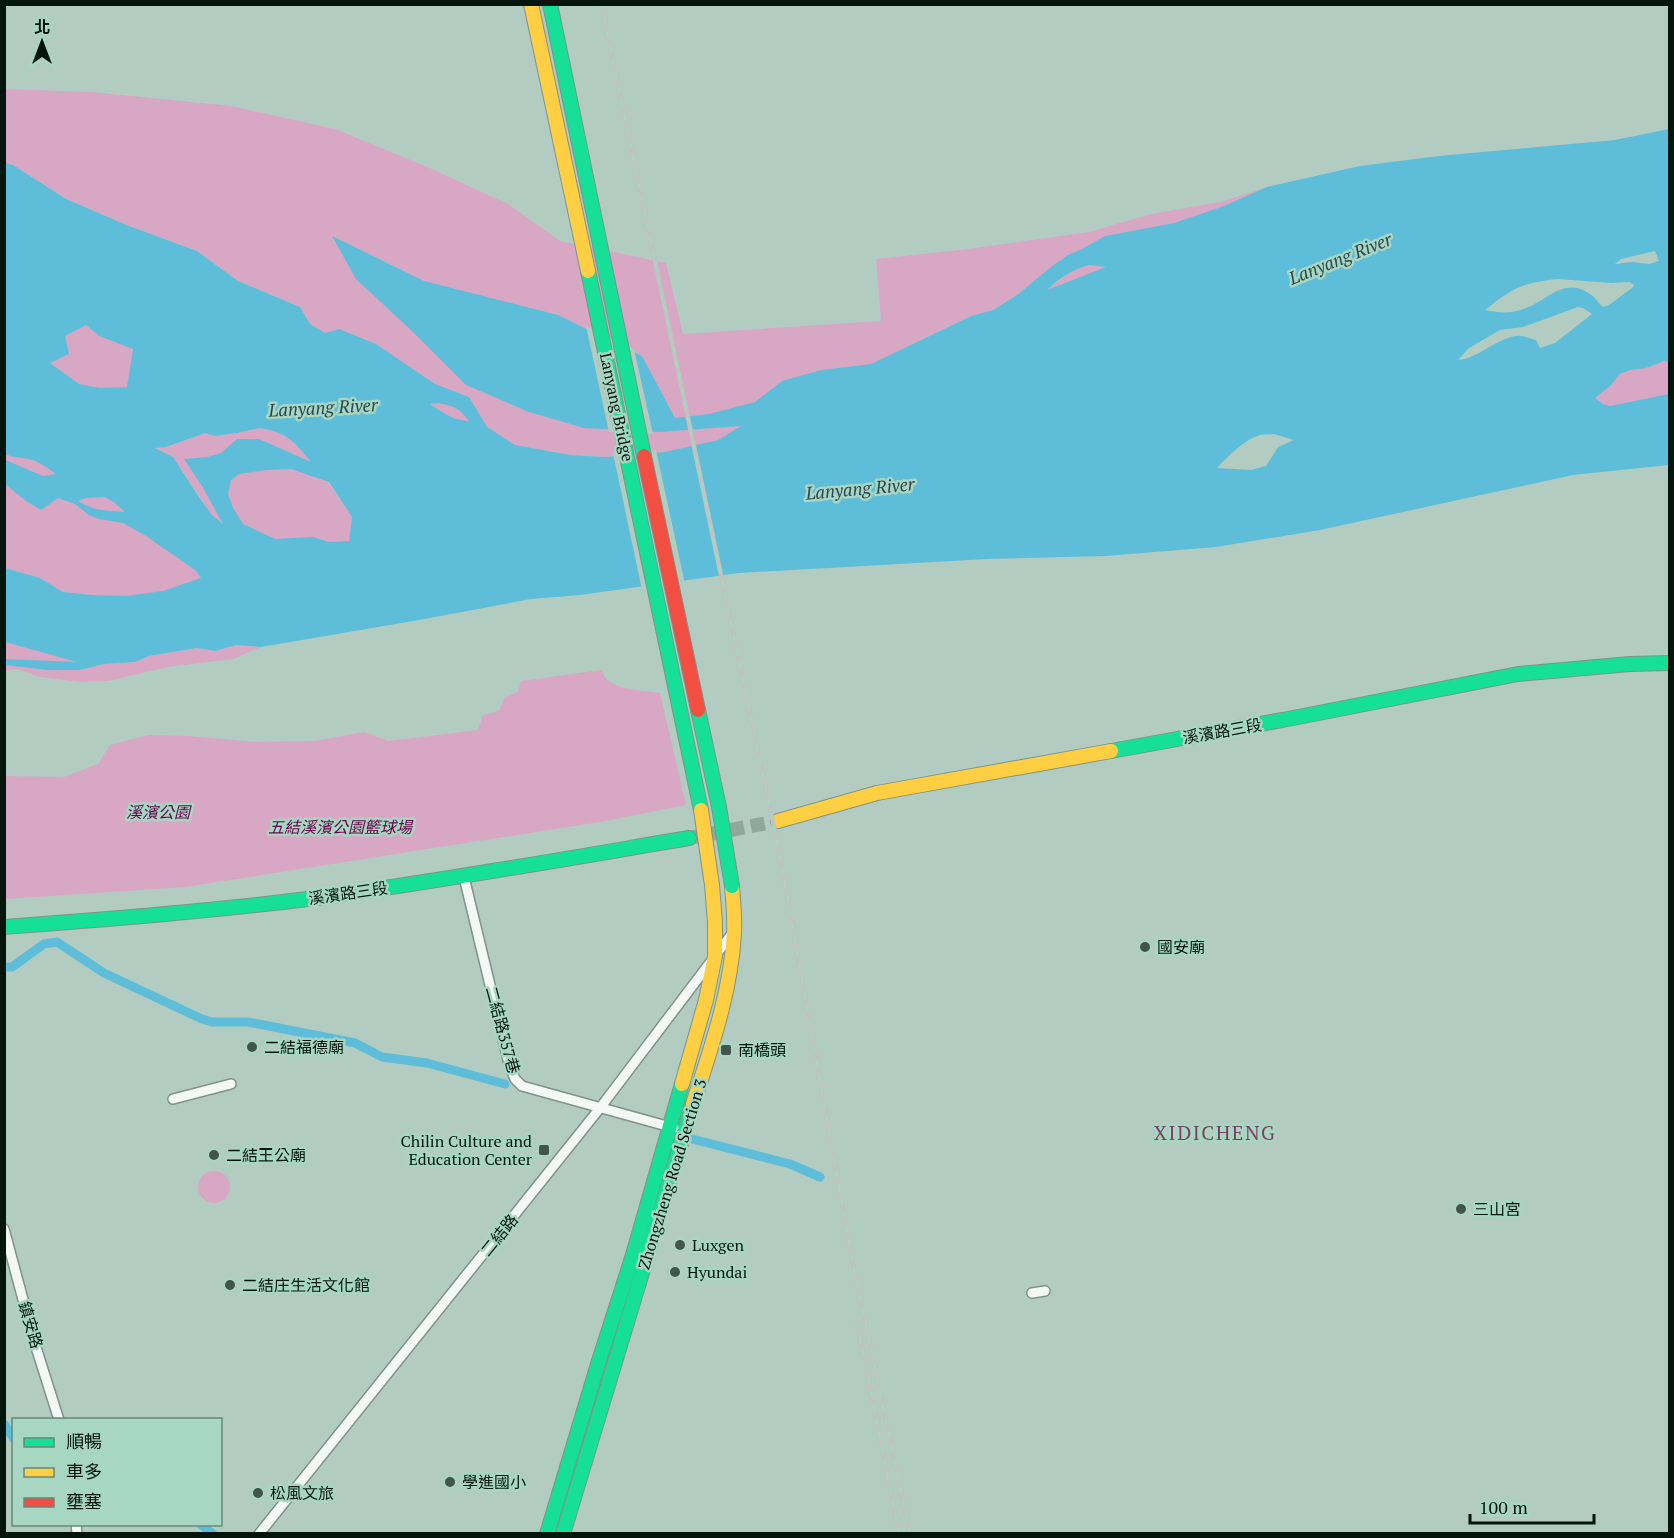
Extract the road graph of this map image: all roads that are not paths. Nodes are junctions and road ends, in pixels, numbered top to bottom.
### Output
1 (531, 4) edge
2 (550, 4) edge
3 (1670, 663) edge
4 (719, 807) joint
5 (701, 810) joint
6 (778, 821) tunnel mouth
7 (689, 838) tunnel mouth
8 (464, 877) junction
9 (4, 927) edge
10 (734, 931) junction
11 (715, 956) junction
12 (231, 1084) dead end
13 (173, 1099) dead end
14 (600, 1108) junction
15 (669, 1126) junction
16 (685, 1131) junction
17 (4, 1229) edge
18 (1045, 1291) dead end
19 (1032, 1293) dead end
20 (59, 1418) edge
21 (570, 1458) junction
22 (585, 1461) junction
23 (259, 1533) edge
24 (547, 1533) edge
25 (563, 1533) edge

1 - 5 main road, Lanyang Bridge
2 - 4 main road, Lanyang Bridge
3 - 6 main road, 溪濱路三段
4 - 10 main road, Zhongzheng Road Section 3, bridge
5 - 11 main road, Zhongzheng Road Section 3, bridge
7 - 8 main road, 溪濱路三段
8 - 9 main road, 溪濱路三段
8 - 14 street, 二結路357巷
10 - 11 street, 二結路
10 - 16 main road, Zhongzheng Road Section 3
11 - 14 street, 二結路
11 - 15 main road, Zhongzheng Road Section 3
12 - 13 street
14 - 15 street, 二結路357巷
14 - 23 street, 二結路
15 - 16 street, 二結路357巷
15 - 21 main road, Zhongzheng Road Section 3
16 - 22 main road, Zhongzheng Road Section 3
17 - 20 street, 鎮安路
18 - 19 street
21 - 22 main road
21 - 24 main road, Zhongzheng Road Section 3
22 - 25 main road, Zhongzheng Road Section 3

